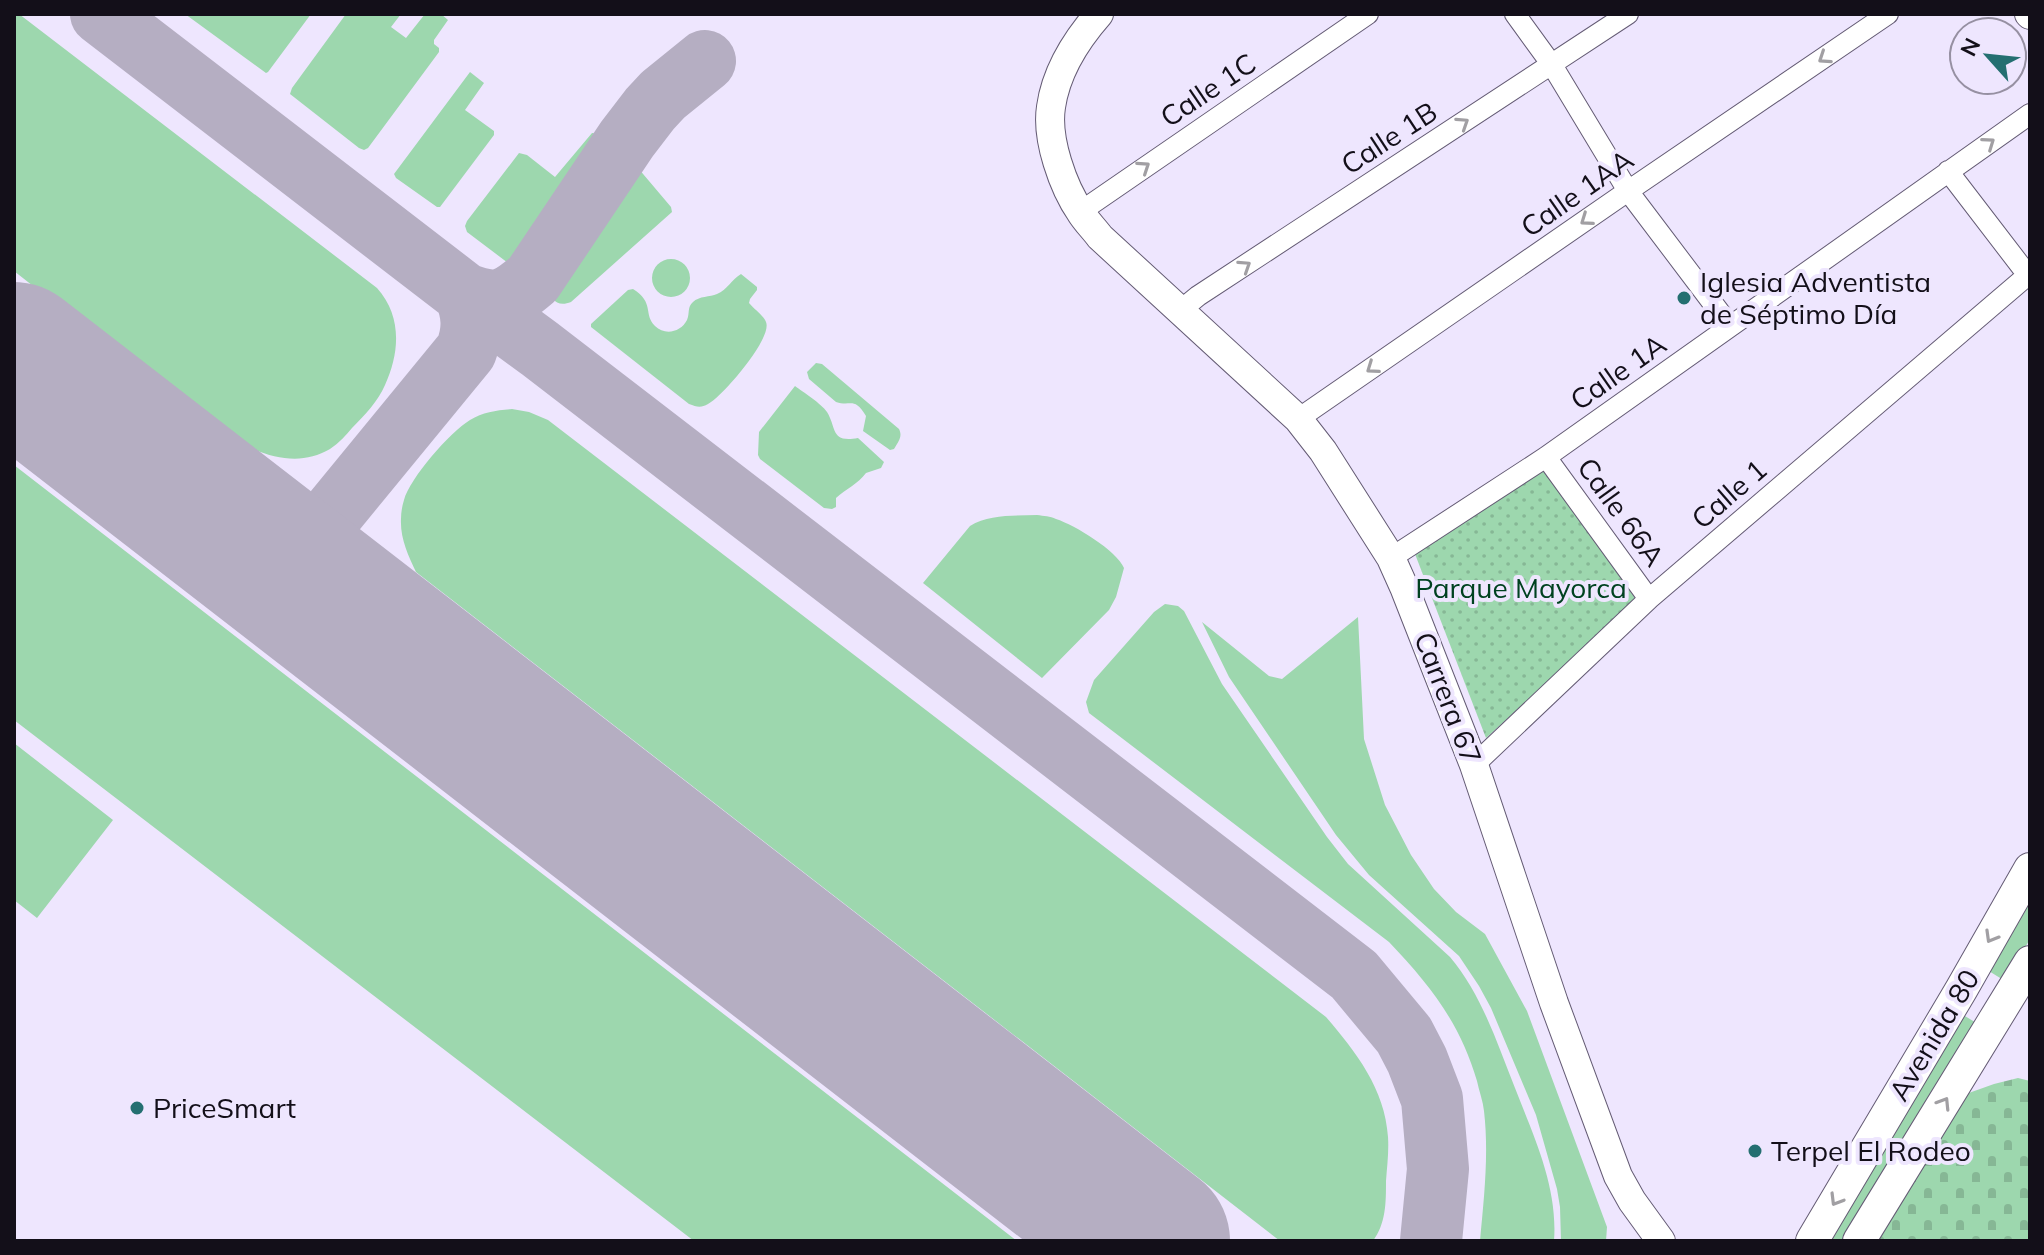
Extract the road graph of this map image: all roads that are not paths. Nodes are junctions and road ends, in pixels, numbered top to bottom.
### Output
1 (1099, 14) edge
2 (1368, 14) edge
3 (1515, 14) edge
4 (1628, 14) edge
5 (1888, 14) edge
6 (1552, 65) junction
7 (2030, 114) edge
8 (1948, 171) junction
9 (1628, 191) junction
10 (1080, 212) junction
11 (2029, 276) edge
12 (1181, 310) junction
13 (1730, 326) junction
14 (1298, 419) junction
15 (1546, 457) junction
16 (1391, 558) junction
17 (1649, 599) junction
18 (1474, 765) junction
19 (2030, 869) edge
20 (2030, 962) edge
21 (1661, 1241) edge
22 (1812, 1241) edge
23 (1859, 1241) edge

1 - 10 street, Carrera 67
10 -> 2 street, Calle 1C
3 - 6 street
4 - 6 street, Calle 1B
5 -> 9 street, Calle 1AA
6 - 9 street
12 -> 6 street, Calle 1B
8 -> 7 street, Calle 1A
8 - 11 street
8 - 13 street, Calle 1A
9 - 13 street
9 -> 14 street, Calle 1AA
10 - 12 street, Carrera 67
11 - 17 street, Calle 1
12 - 14 street, Carrera 67
13 - 15 street, Calle 1A
14 - 16 street, Carrera 67
15 - 16 street, Calle 1A
15 - 17 street, Calle 66A
16 - 18 street, Carrera 67
17 - 18 street, Calle 1
18 - 21 street, Carrera 67
19 -> 22 main road, Avenida 80
23 -> 20 main road, Avenida 80

